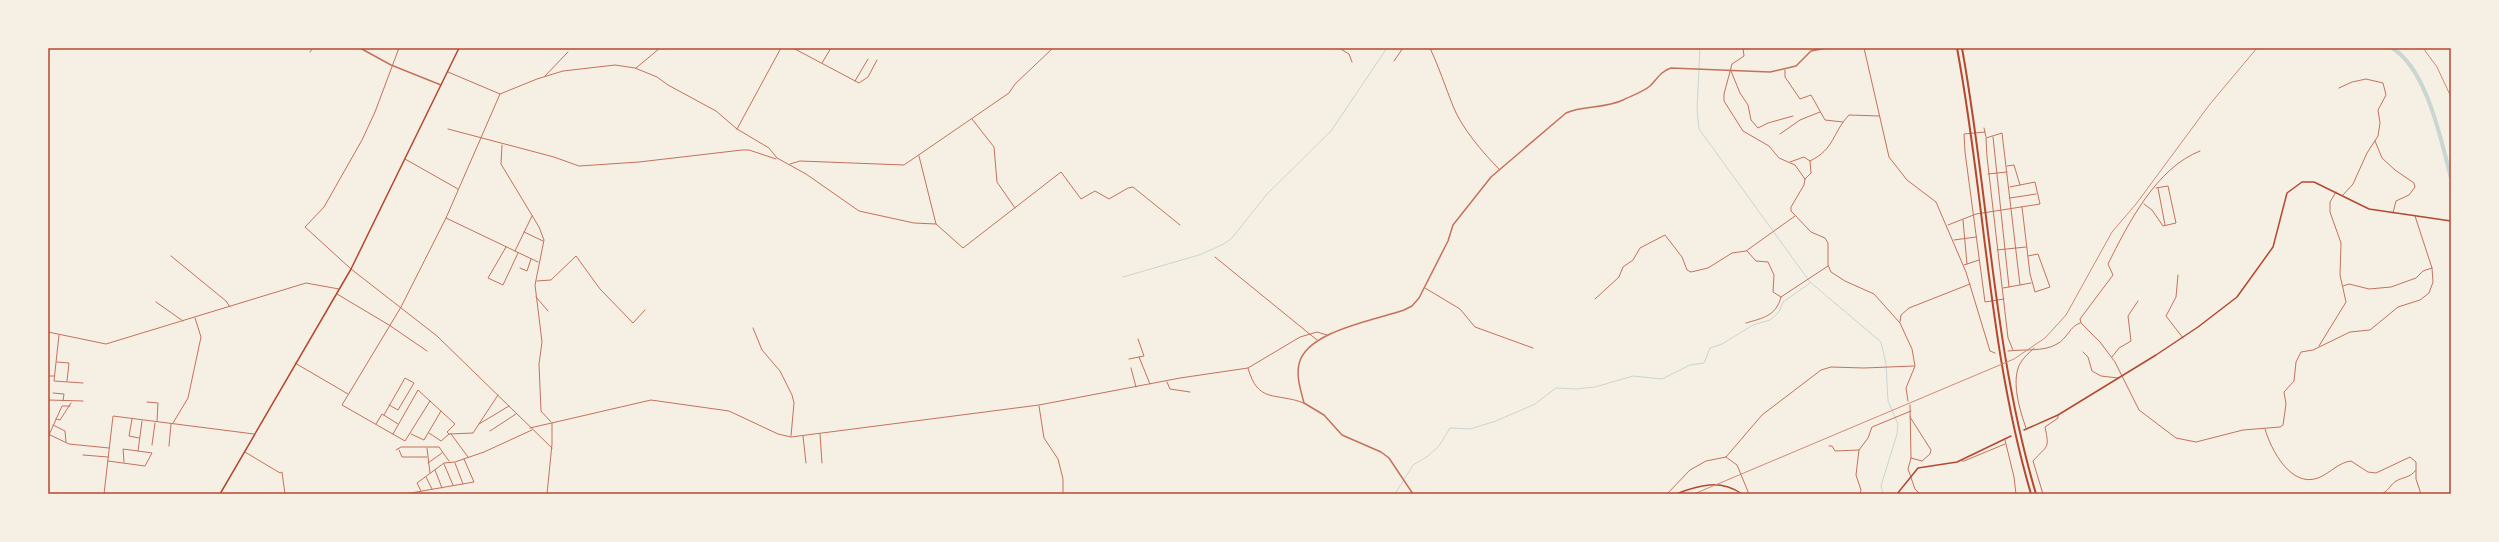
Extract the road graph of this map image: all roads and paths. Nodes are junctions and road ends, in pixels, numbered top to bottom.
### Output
1 (313, 48) edge
2 (360, 48) edge
3 (399, 48) edge
4 (459, 48) edge
5 (660, 48) edge
6 (781, 48) edge
7 (793, 48) edge
8 (831, 48) edge
9 (1053, 48) edge
10 (1339, 48) edge
11 (1403, 48) edge
12 (1430, 48) edge
13 (1744, 48) edge
14 (1826, 48) edge
15 (1864, 48) edge
16 (1957, 48) edge
17 (1962, 48) edge
18 (310, 52) dead end
19 (568, 52) dead end
20 (868, 59) dead end
21 (877, 60) dead end
22 (1394, 61) dead end
23 (1352, 62) dead end
24 (822, 63) junction
25 (391, 65) junction
26 (635, 68) junction
27 (1785, 69) junction
28 (1730, 71) junction
29 (448, 72) junction
30 (544, 76) junction
31 (855, 81) junction
32 (441, 85) junction
33 (2339, 88) dead end
34 (500, 94) junction
35 (1821, 112) junction
36 (1793, 116) dead end
37 (1880, 117) junction
38 (972, 119) junction
39 (1843, 122) junction
40 (1984, 128) dead end
41 (448, 129) dead end
42 (737, 129) junction
43 (1985, 132) junction
44 (1780, 134) dead end
45 (1992, 136) junction
46 (480, 137) junction
47 (1986, 138) junction
48 (2375, 141) junction
49 (502, 144) junction
50 (2200, 151) dead end
51 (919, 156) junction
52 (777, 158) junction
53 (405, 159) junction
54 (1810, 161) junction
55 (1790, 163) junction
56 (789, 164) junction
57 (2007, 166) junction
58 (1499, 169) junction
59 (2007, 172) junction
60 (1997, 173) junction
61 (1988, 174) junction
62 (1805, 179) junction
63 (2020, 186) junction
64 (2009, 187) junction
65 (2155, 188) junction
66 (2158, 188) junction
67 (459, 190) junction
68 (2336, 192) junction
69 (2037, 194) junction
70 (2342, 196) junction
71 (2010, 198) junction
72 (2144, 204) junction
73 (2022, 207) junction
74 (1015, 209) junction
75 (2011, 209) junction
76 (2001, 211) junction
77 (1992, 213) junction
78 (2393, 213) junction
79 (1975, 215) junction
80 (532, 216) junction
81 (1795, 216) junction
82 (2415, 216) junction
83 (446, 218) junction
84 (1962, 220) junction
85 (2451, 221) edge
86 (936, 224) junction
87 (1180, 225) dead end
88 (2165, 225) junction
89 (1947, 226) junction
90 (524, 232) junction
91 (1977, 237) junction
92 (1964, 239) junction
93 (1953, 240) junction
94 (544, 241) junction
95 (506, 247) junction
96 (2026, 247) junction
97 (2016, 248) junction
98 (2005, 249) junction
99 (1997, 250) junction
100 (515, 251) junction
101 (1746, 251) junction
102 (518, 252) junction
103 (171, 256) dead end
104 (2028, 256) junction
105 (1215, 257) dead end
106 (531, 259) junction
107 (1980, 260) junction
108 (539, 262) junction
109 (1967, 264) junction
110 (1964, 265) junction
111 (1828, 266) junction
112 (520, 268) dead end
113 (2432, 268) junction
114 (351, 269) junction
115 (2178, 276) dead end
116 (536, 281) junction
117 (2032, 283) junction
118 (1970, 284) junction
119 (2020, 285) junction
120 (2343, 286) junction
121 (2010, 287) junction
122 (1425, 288) junction
123 (2002, 288) junction
124 (339, 289) junction
125 (336, 294) junction
126 (536, 297) junction
127 (1781, 297) junction
128 (1595, 299) dead end
129 (2004, 299) junction
130 (2138, 301) dead end
131 (156, 302) dead end
132 (230, 307) junction
133 (401, 307) junction
134 (645, 310) dead end
135 (548, 311) dead end
136 (195, 318) junction
137 (183, 321) junction
138 (1746, 323) dead end
139 (1899, 323) junction
140 (2081, 323) junction
141 (389, 325) junction
142 (754, 328) dead end
143 (48, 332) edge
144 (1311, 334) junction
145 (59, 335) junction
146 (1328, 335) junction
147 (2183, 338) junction
148 (1138, 339) dead end
149 (1317, 340) junction
150 (2318, 347) junction
151 (1533, 348) dead end
152 (2034, 348) junction
153 (2013, 350) junction
154 (427, 351) dead end
155 (2008, 351) dead end
156 (2083, 352) dead end
157 (1995, 353) dead end
158 (1139, 357) junction
159 (2112, 357) junction
160 (1129, 359) dead end
161 (56, 362) junction
162 (295, 363) junction
163 (1915, 366) junction
164 (1131, 368) dead end
165 (1248, 368) junction
166 (48, 376) edge
167 (54, 376) junction
168 (2122, 376) junction
169 (2118, 378) junction
170 (67, 382) junction
171 (1166, 382) junction
172 (83, 383) dead end
173 (1150, 385) junction
174 (1136, 388) junction
175 (1190, 392) dead end
176 (53, 393) dead end
177 (498, 394) junction
178 (348, 395) junction
179 (48, 400) edge
180 (83, 401) dead end
181 (430, 401) junction
182 (1908, 401) dead end
183 (63, 402) junction
184 (72, 402) junction
185 (147, 402) dead end
186 (1304, 404) junction
187 (389, 405) junction
188 (1039, 405) junction
189 (1910, 405) dead end
190 (70, 406) junction
191 (509, 406) junction
192 (442, 411) junction
193 (1911, 411) junction
194 (517, 414) junction
195 (384, 415) junction
196 (2058, 415) junction
197 (1910, 417) junction
198 (56, 419) junction
199 (132, 419) junction
200 (142, 420) junction
201 (156, 422) junction
202 (172, 423) junction
203 (552, 423) junction
204 (376, 424) junction
205 (398, 424) junction
206 (54, 425) junction
207 (478, 425) junction
208 (530, 428) junction
209 (2265, 428) junction
210 (533, 430) junction
211 (2025, 430) joint
212 (490, 431) dead end
213 (429, 433) junction
214 (820, 433) junction
215 (255, 434) junction
216 (392, 434) junction
217 (411, 434) junction
218 (450, 434) junction
219 (48, 435) edge
220 (803, 435) junction
221 (2012, 436) dead end
222 (791, 437) junction
223 (140, 438) junction
224 (2005, 439) junction
225 (65, 443) junction
226 (2005, 444) junction
227 (152, 445) dead end
228 (169, 446) dead end
229 (1829, 446) dead end
230 (427, 447) junction
231 (109, 448) junction
232 (552, 448) junction
233 (399, 449) junction
234 (396, 450) dead end
235 (1859, 450) junction
236 (138, 451) junction
237 (244, 452) junction
238 (442, 452) junction
239 (83, 455) dead end
240 (108, 457) junction
241 (427, 457) junction
242 (1726, 457) junction
243 (469, 458) junction
244 (1911, 458) junction
245 (464, 459) junction
246 (1961, 460) junction
247 (108, 461) junction
248 (449, 462) junction
249 (455, 462) junction
250 (822, 462) dead end
251 (124, 463) junction
252 (428, 463) junction
253 (444, 463) junction
254 (806, 463) dead end
255 (2416, 469) junction
256 (435, 470) junction
257 (430, 473) junction
258 (1910, 476) junction
259 (426, 477) junction
260 (463, 484) junction
261 (453, 486) junction
262 (442, 488) junction
263 (432, 489) junction
264 (421, 491) junction
265 (104, 494) edge
266 (220, 494) edge
267 (285, 494) edge
268 (405, 494) edge
269 (546, 494) edge
270 (1062, 494) edge
271 (1413, 494) edge
272 (1667, 494) edge
273 (1676, 494) edge
274 (1742, 494) edge
275 (1749, 494) edge
276 (1860, 494) edge
277 (1897, 494) edge
278 (1920, 494) edge
279 (2016, 494) edge
280 (2031, 494) edge
281 (2036, 494) edge
282 (2043, 494) edge
283 (2381, 494) edge
284 (2421, 494) edge

1 - 18 street
2 - 25 street
3 - 25 street
4 - 29 main road
5 - 26 street
6 - 42 street
7 - 24 street
8 - 24 street
9 - 38 street
10 - 23 street
11 - 22 street
12 - 58 street
13 - 28 street
14 - 27 street
15 - 37 street
16 - 280 highway
17 - 281 highway
19 - 30 street
20 - 31 street
21 - 31 street
24 - 31 street
25 - 32 street
25 - 114 street
26 - 30 street
26 - 42 street
27 - 28 street
27 - 35 street
28 - 36 street
28 - 55 street
28 - 58 street
29 - 32 main road
29 - 34 street
30 - 34 street
32 - 53 main road
33 - 48 street
34 - 46 street
35 - 39 street
35 - 44 street
37 - 39 street
37 - 89 street
38 - 51 street
38 - 74 street
39 - 54 street
40 - 43 street
41 - 46 street
42 - 52 street
43 - 47 street
43 - 79 street
45 - 47 street
45 - 57 street
45 - 60 street
46 - 49 street
46 - 67 street
47 - 61 street
48 - 70 street
48 - 78 street
49 - 52 street
49 - 80 street
50 - 65 street
51 - 56 street
51 - 86 street
52 - 56 street
53 - 67 street
53 - 114 main road
54 - 55 street
54 - 62 street
55 - 62 street
56 - 86 street
57 - 59 street
57 - 63 street
58 - 122 street
59 - 60 street
59 - 64 street
60 - 61 street
60 - 76 street
61 - 77 street
62 - 81 street
63 - 64 street
63 - 69 street
64 - 71 street
65 - 66 street
65 - 72 street
66 - 88 street
66 - 88 street
67 - 83 street
68 - 70 main road
68 - 120 street
68 - 147 main road
69 - 71 street
69 - 73 street
70 - 78 main road
71 - 75 street
72 - 88 street
72 - 140 street
73 - 75 street
73 - 96 street
74 - 86 street
74 - 87 street
75 - 76 street
75 - 97 street
76 - 77 street
76 - 98 street
77 - 79 street
77 - 99 street
78 - 82 main road
79 - 84 street
79 - 91 street
80 - 90 street
80 - 94 street
81 - 101 street
81 - 111 street
82 - 85 main road
82 - 113 street
83 - 95 street
83 - 133 street
84 - 89 street
84 - 92 street
89 - 93 street
90 - 94 street
90 - 100 street
91 - 92 street
91 - 107 street
92 - 93 street
92 - 109 street
93 - 110 street
94 - 108 street
95 - 100 street
95 - 102 street
96 - 97 street
96 - 104 street
97 - 98 street
97 - 119 street
98 - 99 street
98 - 121 street
99 - 123 street
100 - 102 street
101 - 127 street
101 - 128 street
102 - 106 street
103 - 132 street
104 - 117 street
104 - 117 street
105 - 144 street
106 - 108 street
106 - 112 street
107 - 109 street
107 - 129 street
108 - 116 street
109 - 110 street
110 - 118 street
111 - 127 street
111 - 139 street
113 - 120 street
113 - 150 street
114 - 124 main road
114 - 133 street
115 - 147 street
116 - 126 street
116 - 134 street
117 - 119 street
118 - 139 street
118 - 157 street
119 - 121 street
120 - 150 street
121 - 123 street
122 - 146 street
122 - 151 street
123 - 129 street
124 - 125 main road
124 - 132 street
125 - 141 street
125 - 162 main road
126 - 135 street
126 - 203 street
127 - 138 street
129 - 153 street
130 - 159 street
131 - 137 street
132 - 136 street
133 - 141 street
133 - 177 street
136 - 137 street
136 - 202 street
137 - 145 street
139 - 163 street
140 - 152 street
140 - 159 street
141 - 154 street
141 - 178 street
142 - 222 street
143 - 145 street
144 - 146 street
144 - 149 street
144 - 165 street
145 - 161 street
146 - 149 street
147 - 168 main road
148 - 158 street
149 - 186 street
150 - 209 street
152 - 153 street
152 - 211 street
153 - 155 street
156 - 169 street
158 - 160 street
158 - 173 street
159 - 168 street
161 - 167 street
161 - 170 street
162 - 178 street
162 - 215 main road
163 - 182 street
163 - 242 street
164 - 174 street
165 - 171 street
165 - 186 street
166 - 167 street
167 - 170 street
168 - 169 main road
168 - 209 street
169 - 196 main road
170 - 172 street
171 - 173 street
171 - 175 street
173 - 174 street
174 - 188 street
176 - 183 street
177 - 191 street
177 - 207 street
178 - 204 street
179 - 183 street
180 - 184 street
181 - 192 street
181 - 205 street
181 - 217 street
183 - 184 street
184 - 190 street
185 - 201 street
186 - 271 street
187 - 187 street
187 - 195 street
188 - 214 street
188 - 270 street
189 - 193 street
190 - 198 street
190 - 198 street
191 - 194 street
191 - 207 street
192 - 213 street
192 - 218 street
193 - 197 street
193 - 235 street
194 - 208 street
194 - 212 street
195 - 204 street
195 - 205 street
196 - 211 main road
196 - 282 street
197 - 244 street
197 - 244 street
198 - 206 street
199 - 200 street
199 - 223 street
199 - 231 street
200 - 201 street
200 - 223 street
201 - 202 street
201 - 227 street
202 - 215 street
202 - 228 street
203 - 208 street
203 - 222 street
203 - 232 street
204 - 216 street
205 - 216 street
206 - 219 street
206 - 225 street
207 - 218 street
208 - 210 street
209 - 255 street
210 - 232 street
210 - 243 street
213 - 217 street
213 - 218 street
214 - 220 street
214 - 250 street
215 - 237 main road
216 - 217 street
218 - 243 street
219 - 225 street
220 - 222 street
220 - 254 street
221 - 224 main road
223 - 236 street
224 - 226 street
224 - 246 main road
225 - 231 street
226 - 246 street
226 - 279 street
229 - 235 street
230 - 233 street
230 - 238 street
230 - 241 street
231 - 240 street
232 - 269 street
233 - 234 street
233 - 241 street
235 - 276 street
236 - 251 street
236 - 251 street
237 - 266 main road
237 - 267 street
238 - 248 street
238 - 252 street
239 - 240 street
240 - 247 street
241 - 252 street
242 - 272 street
242 - 275 street
243 - 245 street
244 - 258 street
245 - 249 street
245 - 260 street
246 - 258 main road
247 - 251 street
247 - 265 street
248 - 249 street
248 - 253 street
249 - 260 street
252 - 257 street
253 - 256 street
253 - 261 street
255 - 283 street
255 - 284 street
256 - 257 street
256 - 262 street
257 - 259 street
258 - 277 main road
258 - 278 street
259 - 263 street
259 - 264 street
260 - 261 street
261 - 262 street
262 - 263 street
263 - 264 street
264 - 268 street
273 - 274 main road

